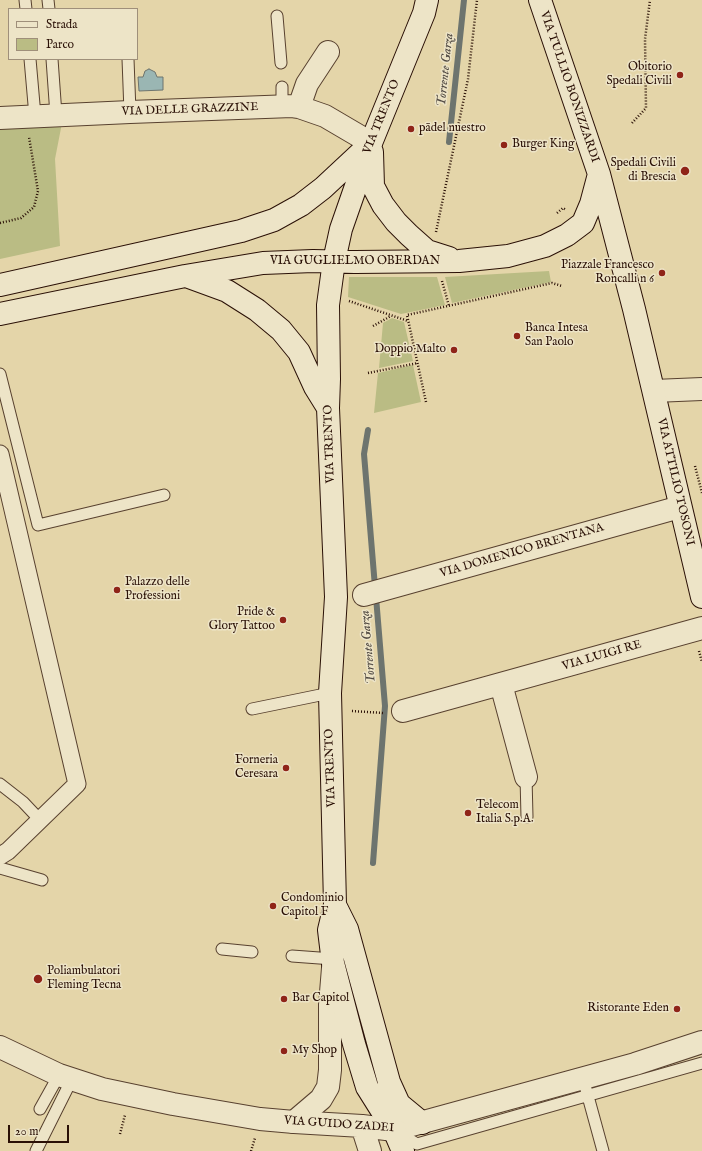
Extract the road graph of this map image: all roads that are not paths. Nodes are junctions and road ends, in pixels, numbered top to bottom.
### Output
1 (427, 0) edge
2 (540, 0) edge
3 (277, 16) dead end
4 (328, 52) dead end
5 (30, 60) edge
6 (52, 60) edge
7 (128, 60) edge
8 (281, 62) dead end
9 (288, 100) junction
10 (130, 112) junction
11 (56, 115) junction
12 (34, 116) junction
13 (0, 118) edge
14 (371, 143) junction
15 (599, 174) junction
16 (334, 261) junction
17 (459, 261) junction
18 (184, 276) junction
19 (0, 285) edge
20 (0, 314) edge
21 (0, 374) edge
22 (702, 389) edge
23 (654, 391) junction
24 (328, 408) junction
25 (0, 454) edge
26 (164, 495) dead end
27 (680, 507) junction
28 (364, 595) dead end
29 (702, 597) edge
30 (702, 628) edge
31 (501, 684) junction
32 (330, 692) junction
33 (252, 709) dead end
34 (403, 711) dead end
35 (526, 777) joint
36 (0, 784) edge
37 (527, 818) dead end
38 (40, 820) junction
39 (0, 856) edge
40 (0, 868) edge
41 (42, 880) dead end
42 (335, 905) junction
43 (222, 949) dead end
44 (252, 952) dead end
45 (292, 956) dead end
46 (333, 961) junction
47 (702, 1042) edge
48 (0, 1047) edge
49 (702, 1063) edge
50 (65, 1077) junction
51 (586, 1087) junction
52 (40, 1109) dead end
53 (294, 1122) junction
54 (422, 1123) junction
55 (362, 1126) junction
56 (394, 1130) junction
57 (36, 1151) edge
58 (370, 1151) edge
59 (403, 1151) edge
60 (603, 1151) edge

1 - 14 main road, VIA TRENTO
2 - 15 main road, VIA TULLIO BONIZZARDI
3 - 8 lane
4 - 9 main road
5 - 12 lane
6 - 11 lane
7 - 10 lane
9 - 10 main road, VIA DELLE GRAZZINE
9 - 14 main road, VIA DELLE GRAZZINE
10 - 11 main road, VIA DELLE GRAZZINE
11 - 12 main road, VIA DELLE GRAZZINE
12 - 13 main road, VIA DELLE GRAZZINE
14 - 16 main road, VIA TRENTO
14 - 17 main road
14 - 19 main road
15 - 17 main road, VIA GUGLIELMO OBERDAN
15 - 23 main road, VIA TULLIO BONIZZARDI
16 - 17 main road, VIA GUGLIELMO OBERDAN
16 - 18 main road, VIA GUGLIELMO OBERDAN
16 - 24 main road, VIA TRENTO
18 - 20 main road, VIA GUGLIELMO OBERDAN
18 - 24 main road
21 - 26 lane
22 - 23 main road
23 - 27 main road, VIA ATTILIO TOSONI
24 - 32 main road, VIA TRENTO
25 - 38 street
27 - 28 main road, VIA DOMENICO BRENTANA
27 - 29 main road, VIA ATTILIO TOSONI
30 - 31 main road, VIA LUIGI RE
31 - 34 main road, VIA LUIGI RE
31 - 35 main road
32 - 33 lane
32 - 42 main road, VIA TRENTO
35 - 37 lane
36 - 38 lane
38 - 39 street
40 - 41 lane
42 - 46 main road, VIA TRENTO
42 - 54 main road, VIA TRENTO
43 - 44 lane
45 - 46 lane
46 - 53 main road, VIA TRENTO
46 - 56 main road, VIA TRENTO
47 - 51 main road, VIA GUIDO ZADEI
48 - 50 main road, VIA GUIDO ZADEI
49 - 51 lane
50 - 52 lane
50 - 53 main road, VIA GUIDO ZADEI
50 - 57 lane
51 - 54 main road, VIA GUIDO ZADEI
51 - 56 lane
51 - 60 lane
53 - 55 main road, VIA GUIDO ZADEI
54 - 56 main road, VIA GUIDO ZADEI
55 - 56 main road, VIA GUIDO ZADEI
55 - 58 main road
56 - 59 main road, VIA TRENTO

